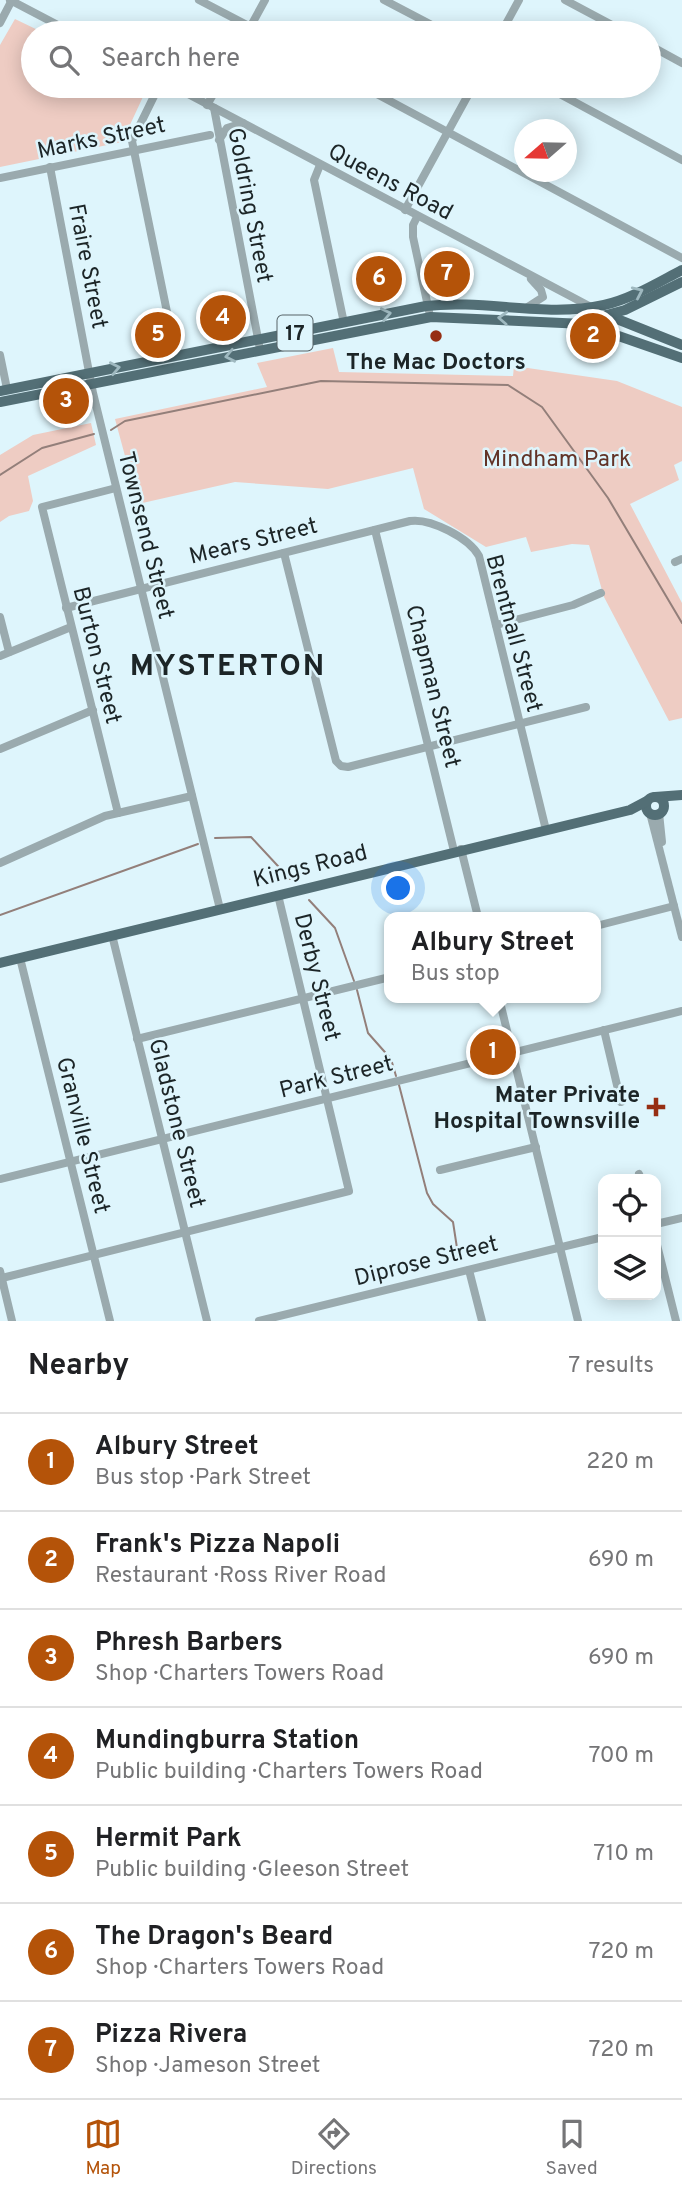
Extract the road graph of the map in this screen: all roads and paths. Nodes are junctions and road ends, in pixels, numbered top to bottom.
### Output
1 (11, 0) edge
2 (199, 0) edge
3 (265, 0) edge
4 (384, 0) edge
5 (519, 0) edge
6 (565, 0) edge
7 (50, 21) edge
8 (233, 21) edge
9 (253, 21) edge
10 (424, 21) edge
11 (508, 21) edge
12 (604, 21) edge
13 (0, 23) edge
14 (661, 52) edge
15 (682, 63) edge
16 (153, 98) edge
17 (195, 98) edge
18 (213, 98) edge
19 (385, 98) edge
20 (466, 98) edge
21 (567, 98) edge
22 (210, 106) junction
23 (243, 124) junction
24 (448, 131) junction
25 (210, 135) dead end
26 (219, 140) junction
27 (134, 150) junction
28 (682, 160) edge
29 (320, 164) junction
30 (50, 167) junction
31 (0, 177) edge
32 (405, 210) junction
33 (417, 217) junction
34 (682, 258) edge
35 (521, 270) junction
36 (682, 270) edge
37 (682, 282) edge
38 (650, 298) junction
39 (592, 307) junction
40 (526, 308) junction
41 (429, 311) junction
42 (609, 316) junction
43 (571, 322) junction
44 (344, 323) junction
45 (642, 328) junction
46 (259, 345) junction
47 (682, 345) edge
48 (0, 355) edge
49 (176, 356) junction
50 (682, 358) edge
51 (91, 383) junction
52 (4, 390) edge
53 (0, 402) edge
54 (116, 488) junction
55 (375, 530) junction
56 (284, 553) junction
57 (141, 587) junction
58 (601, 593) dead end
59 (66, 608) junction
60 (0, 617) edge
61 (496, 625) junction
62 (71, 627) junction
63 (4, 654) edge
64 (586, 708) dead end
65 (93, 710) junction
66 (520, 724) junction
67 (429, 747) junction
68 (0, 749) edge
69 (192, 796) junction
70 (682, 796) edge
71 (653, 808) junction
72 (118, 813) junction
73 (547, 830) junction
74 (458, 850) junction
75 (0, 863) edge
76 (278, 895) junction
77 (674, 906) junction
78 (220, 909) junction
79 (477, 912) edge
80 (601, 925) edge
81 (112, 935) junction
82 (682, 937) edge
83 (20, 958) junction
84 (0, 962) edge
85 (384, 978) edge
86 (304, 998) junction
87 (500, 1003) edge
88 (682, 1011) edge
89 (604, 1030) junction
90 (137, 1039) junction
91 (512, 1053) junction
92 (328, 1098) junction
93 (621, 1102) dead end
94 (162, 1139) junction
95 (536, 1147) junction
96 (71, 1162) junction
97 (440, 1170) dead end
98 (0, 1179) edge
99 (682, 1217) edge
100 (661, 1223) edge
101 (185, 1233) junction
102 (598, 1238) edge
103 (560, 1247) junction
104 (94, 1255) junction
105 (661, 1261) edge
106 (469, 1270) junction
107 (1, 1275) edge
108 (12, 1321) edge
109 (110, 1321) edge
110 (207, 1321) edge
111 (258, 1321) edge
112 (482, 1321) edge
113 (578, 1321) edge
114 (676, 1321) edge

1 - 7 street
1 - 13 street
2 - 8 street
3 - 9 street
4 - 10 street
5 - 11 street
6 - 12 street
14 - 15 street
16 - 27 street
17 - 22 street, Queens Road
18 - 22 street, Goldring Street
19 - 24 street
20 - 24 street
21 - 28 street
22 - 23 street, Queens Road
22 - 26 street, Goldring Street
23 - 26 street
23 - 29 street, Queens Road
24 - 32 street
24 - 34 street
25 - 27 street, Marks Street
26 - 46 street, Goldring Street
27 - 30 street, Marks Street
27 - 49 street
29 - 32 street, Queens Road
29 - 44 street
30 - 31 street, Marks Street
30 - 51 street, Fraire Street
32 - 33 street, Queens Road
33 - 35 street, Queens Road
33 - 41 street
35 - 39 street, Queens Road
35 - 40 street
39 -> 36 main road, 17
37 - 38 main road, 17
38 - 42 main road, 17
38 - 45 main road
39 - 40 main road, 17
39 - 42 main road
40 - 41 main road, 17
43 -> 41 main road, 17
44 -> 41 main road, 17
41 - 46 main road, 17
42 - 43 main road, 17
42 - 45 main road
43 - 50 main road
44 - 46 main road, 17
45 - 47 main road
46 - 49 main road, 17
46 -> 51 main road, 17
48 - 52 street
51 -> 49 main road, 17
51 - 52 main road, 17
51 - 53 main road, 17
51 - 54 street, Townsend Street
54 - 57 street, Townsend Street
54 - 59 street, Burton Street
55 - 56 street, Mears Street
55 - 61 street, Brentnall Street
55 - 67 street, Chapman Street
56 - 57 street, Mears Street
56 - 67 street
57 - 59 street, Mears Street
57 - 69 street, Townsend Street
58 - 61 street
59 - 62 street, Burton Street
60 - 63 street
61 - 66 street, Brentnall Street
62 - 63 street
62 - 65 street, Burton Street
64 - 66 street
65 - 68 street
65 - 72 street, Burton Street
66 - 67 street
66 - 73 street, Brentnall Street
67 - 74 street, Chapman Street
69 - 72 street
69 - 78 street, Townsend Street
70 - 71 main road
71 - 73 main road, Kings Road
71 - 77 street
72 - 75 street
73 - 74 main road, Kings Road
74 - 76 main road, Kings Road
74 - 79 street, Chapman Street
76 - 78 main road, Kings Road
76 - 86 street, Derby Street
77 - 80 street
77 - 82 street
78 - 81 main road, Kings Road
81 - 83 main road, Kings Road
81 - 90 street, Gladstone Street
83 - 84 main road, Kings Road
83 - 96 street, Granville Street
85 - 86 street
86 - 90 street
86 - 92 street, Derby Street
87 - 91 street
88 - 89 street, Park Street
89 - 91 street, Park Street
89 - 93 street
90 - 94 street, Gladstone Street
91 - 92 street, Park Street
91 - 95 street
92 - 94 street, Park Street
92 - 101 street, Derby Street
94 - 96 street, Park Street
94 - 101 street, Gladstone Street
95 - 97 street
95 - 103 street
96 - 98 street, Park Street
96 - 104 street, Granville Street
99 - 100 street
101 - 104 street
101 - 110 street, Gladstone Street
102 - 103 street, Diprose Street
103 - 106 street, Diprose Street
103 - 113 street
104 - 107 street
104 - 109 street, Granville Street
105 - 114 street
106 - 111 street, Diprose Street
106 - 112 street
107 - 108 street

